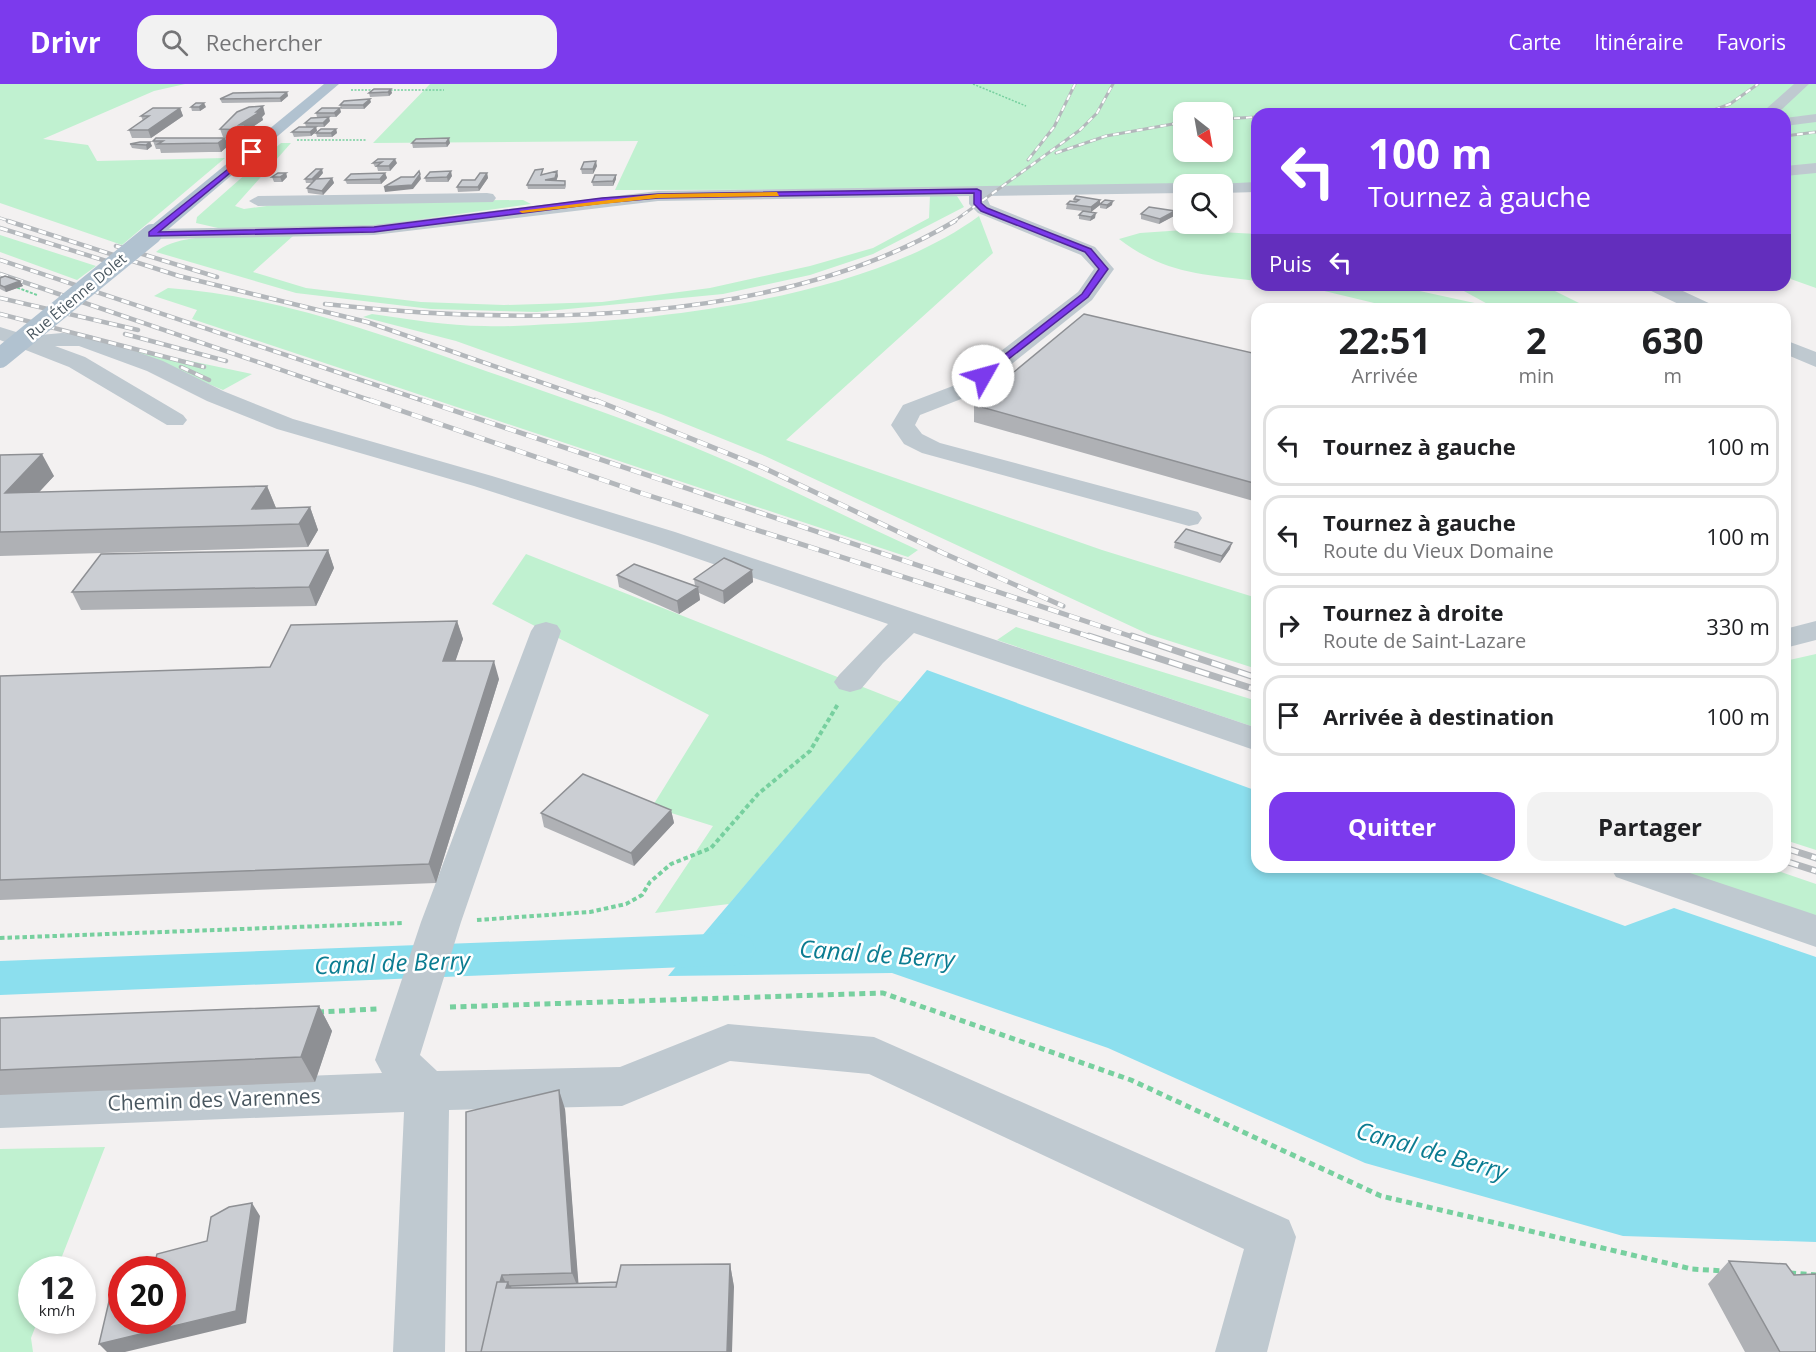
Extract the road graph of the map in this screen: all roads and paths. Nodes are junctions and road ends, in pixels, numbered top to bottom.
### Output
1 (973, 84) edge
2 (1802, 84) edge
3 (330, 87) edge
4 (444, 90) dead end
5 (1026, 106) dead end
6 (1775, 108) edge
7 (1816, 118) edge
8 (1791, 121) edge
9 (367, 140) dead end
10 (266, 141) junction
11 (1816, 168) edge
12 (1791, 170) edge
13 (1251, 187) edge
14 (1173, 188) edge
15 (1233, 188) edge
16 (977, 191) junction
17 (258, 201) dead end
18 (565, 205) junction
19 (152, 234) junction
20 (9, 285) edge
21 (1667, 291) edge
22 (28, 292) dead end
23 (1693, 303) edge
24 (0, 333) edge
25 (27, 343) junction
26 (1791, 349) edge
27 (0, 358) edge
28 (1816, 360) edge
29 (175, 420) dead end
30 (1189, 518) dead end
31 (908, 622) junction
32 (1816, 630) edge
33 (546, 631) dead end
34 (1791, 637) edge
35 (850, 682) dead end
36 (1251, 738) edge
37 (1647, 873) edge
38 (1816, 931) edge
39 (427, 1091) junction
40 (0, 1108) edge
41 (419, 1352) edge
42 (1241, 1352) edge

1 - 5 path
2 - 6 street
3 - 4 path
3 - 10 main road, Rue Étienne Dolet
7 - 8 street
9 - 10 path
10 - 19 main road, Rue Étienne Dolet
11 - 12 street
13 - 15 street
14 - 16 street
16 - 18 street
16 - 30 street
17 - 18 street
18 - 19 street
19 - 27 main road, Rue Étienne Dolet, bridge
20 - 22 path
21 - 23 street
24 - 25 street
25 - 29 street
25 - 31 street
26 - 28 street
31 - 35 street
31 - 36 street
32 - 34 street
33 - 39 street
37 - 38 street
39 - 40 street, Chemin des Varennes
39 - 41 street
39 - 42 street, Chemin des Varennes

